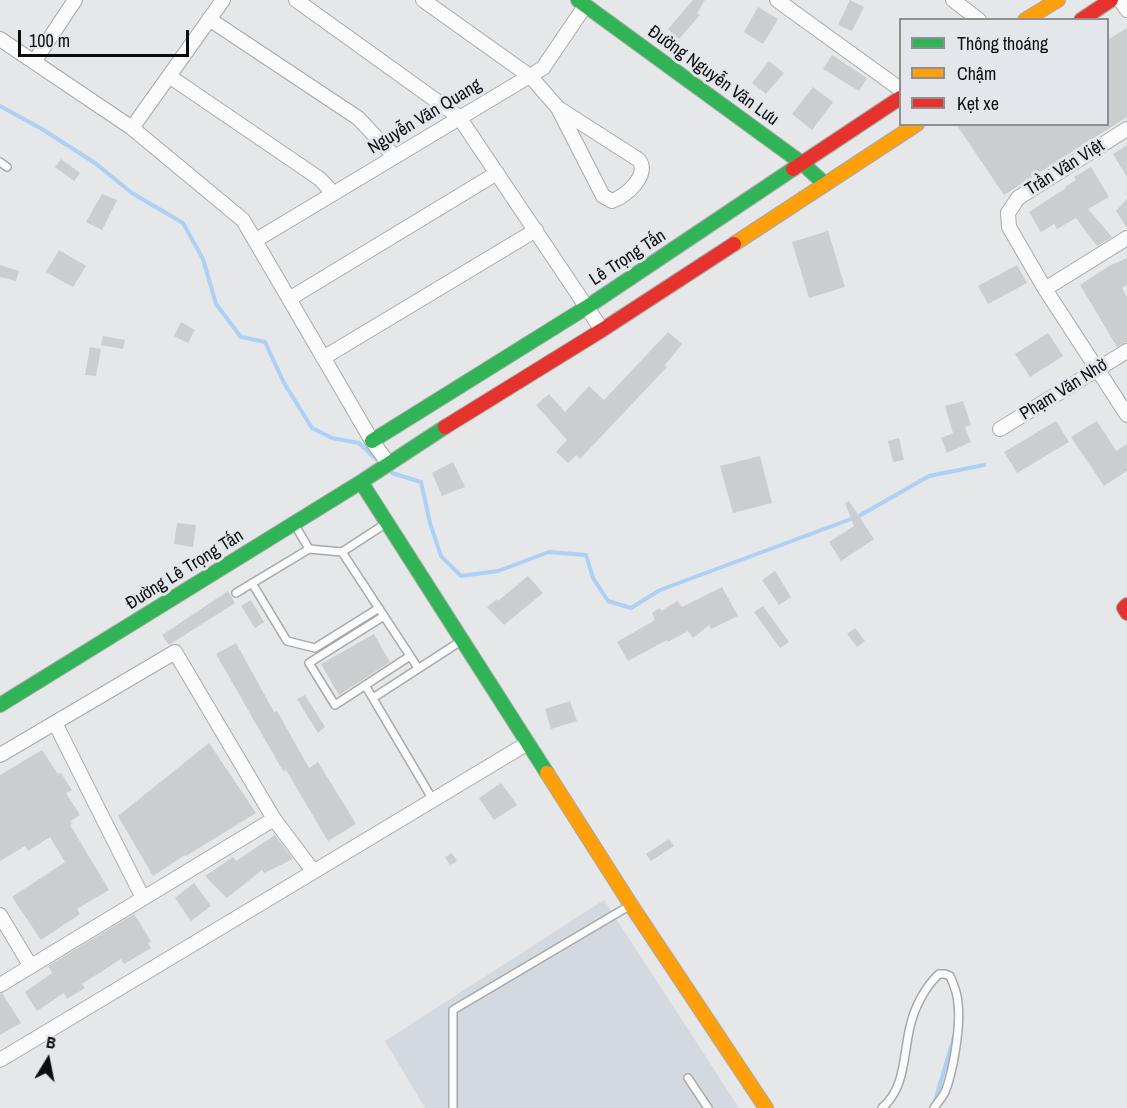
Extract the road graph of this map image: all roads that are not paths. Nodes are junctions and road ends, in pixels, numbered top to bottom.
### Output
1 (223, 0) edge
2 (296, 0) edge
3 (423, 0) edge
4 (777, 0) edge
5 (953, 0) edge
6 (1058, 0) edge
7 (1111, 0) edge
8 (1120, 0) edge
9 (69, 2) edge
10 (584, 2) edge
11 (1127, 10) edge
12 (977, 18) edge
13 (1028, 18) edge
14 (1084, 18) edge
15 (209, 19) junction
16 (0, 39) edge
17 (34, 62) junction
18 (169, 76) junction
19 (531, 77) junction
20 (899, 88) edge
21 (899, 99) edge
22 (558, 108) junction
23 (459, 117) junction
24 (914, 126) edge
25 (132, 128) junction
26 (1127, 129) edge
27 (394, 156) junction
28 (0, 162) edge
29 (803, 164) junction
30 (7, 167) dead end
31 (497, 173) junction
32 (825, 184) junction
33 (333, 193) junction
34 (536, 230) junction
35 (1127, 238) edge
36 (256, 240) junction
37 (1045, 289) junction
38 (289, 299) junction
39 (587, 307) junction
40 (602, 330) junction
41 (1127, 351) edge
42 (323, 358) junction
43 (1097, 369) junction
44 (1127, 415) edge
45 (1000, 429) dead end
46 (372, 441) junction
47 (388, 463) junction
48 (361, 482) junction
49 (387, 522) junction
50 (294, 524) junction
51 (309, 549) junction
52 (342, 552) junction
53 (252, 583) junction
54 (236, 593) dead end
55 (1127, 605) edge
56 (379, 608) junction
57 (1127, 613) edge
58 (384, 616) junction
59 (462, 640) junction
60 (410, 656) junction
61 (418, 669) junction
62 (365, 685) junction
63 (373, 698) junction
64 (0, 705) edge
65 (55, 723) junction
66 (528, 743) junction
67 (0, 755) edge
68 (433, 800) junction
69 (274, 819) junction
70 (313, 871) junction
71 (143, 898) junction
72 (631, 905) junction
73 (0, 915) edge
74 (30, 965) junction
75 (0, 985) edge
76 (0, 1060) edge
77 (688, 1078) dead end
78 (453, 1108) edge
79 (708, 1108) edge
80 (766, 1108) edge
81 (882, 1108) edge
82 (934, 1108) edge

1 - 15 street
2 - 23 street
3 - 19 street
4 - 20 street
5 - 12 street
6 - 13 street
7 - 14 street
8 - 11 street
9 - 17 street
10 - 19 street, Nguyễn Văn Quang
10 - 29 street, Đường Nguyễn Văn Lưu
15 - 18 street
15 - 27 street
16 - 17 street
17 - 25 street
18 - 25 street
18 - 33 street
19 - 22 street
19 - 23 street, Nguyễn Văn Quang
21 - 29 street, Lê Trọng Tấn
22 - 22 street
23 - 27 street, Nguyễn Văn Quang
23 - 31 street
24 - 32 street
25 - 36 street
26 - 37 street, Trần Văn Việt
27 - 33 street, Nguyễn Văn Quang
28 - 30 lane
29 - 32 street, Đường Nguyễn Văn Lưu
29 - 39 street, Lê Trọng Tấn
31 - 34 street
31 - 38 street
32 - 40 street
33 - 36 street, Nguyễn Văn Quang
34 - 39 street
34 - 42 street
35 - 37 street
36 - 38 street
37 - 43 street
38 - 42 street
39 - 40 street
39 - 46 street, Lê Trọng Tấn
40 - 47 street
41 - 43 street, Phạm Văn Nhờ
42 - 46 street
43 - 44 street
43 - 45 street, Phạm Văn Nhờ
46 - 47 street
47 - 48 street, Đường Lê Trọng Tấn
48 - 49 street
48 - 50 street, Đường Lê Trọng Tấn
49 - 52 lane
49 - 59 street
50 - 51 lane
50 - 64 street, Đường Lê Trọng Tấn
51 - 52 lane
51 - 53 lane
52 - 56 lane
53 - 54 lane
53 - 56 lane
55 - 57 street
56 - 58 lane
58 - 60 lane
58 - 62 lane
59 - 61 lane
59 - 66 street
60 - 61 lane
60 - 62 lane
61 - 63 lane
62 - 63 lane
63 - 68 lane
65 - 67 street
65 - 69 street
65 - 71 street
66 - 68 street
66 - 72 street
68 - 70 street
69 - 70 street
69 - 71 street
70 - 76 street
71 - 74 street
72 - 78 lane
72 - 80 street
73 - 74 street
74 - 75 street
77 - 79 lane
81 - 82 lane

